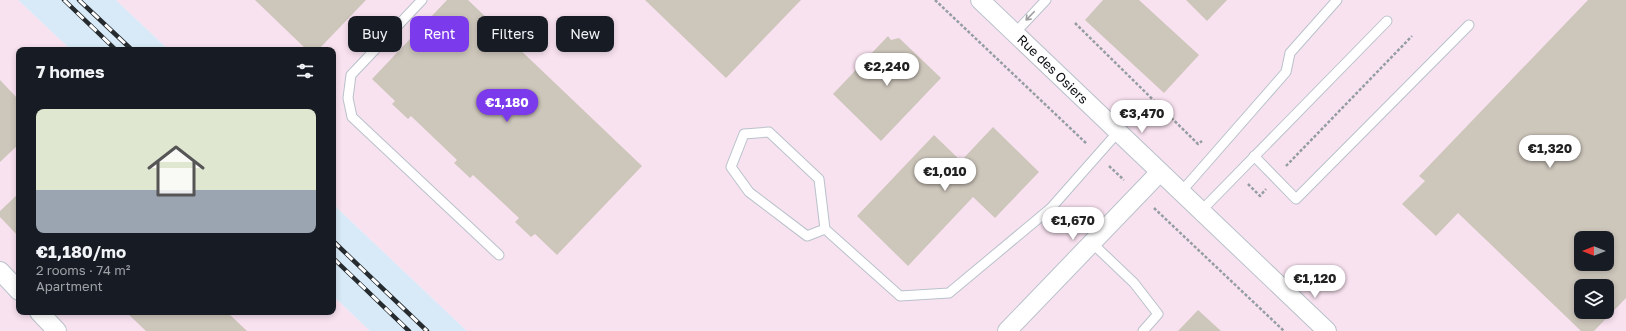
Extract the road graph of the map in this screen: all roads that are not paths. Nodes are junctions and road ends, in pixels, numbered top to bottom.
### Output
1 (422, 0) edge
2 (980, 0) edge
3 (1046, 0) edge
4 (1337, 0) edge
5 (1387, 21) dead end
6 (1469, 25) dead end
7 (1014, 33) junction
8 (1118, 132) junction
9 (1254, 156) junction
10 (1160, 172) junction
11 (1181, 192) junction
12 (1201, 211) junction
13 (825, 229) junction
14 (1092, 243) junction
15 (499, 255) dead end
16 (0, 271) edge
17 (16, 288) edge
18 (42, 315) edge
19 (57, 331) edge
20 (1007, 331) edge
21 (1143, 331) edge
22 (1327, 331) edge

1 - 15 lane
2 - 7 street, Rue des Osiers
3 -> 7 lane
4 - 11 lane
5 - 9 lane
6 - 9 lane
7 - 8 street, Rue des Osiers
8 - 10 street, Rue des Osiers
8 - 13 lane
9 - 12 lane
10 - 11 street, Rue des Osiers
10 - 14 street
11 - 12 street, Rue des Osiers
12 - 22 street, Rue des Osiers
13 - 13 lane
14 - 20 street
14 - 21 lane
16 - 17 street
18 - 19 street

